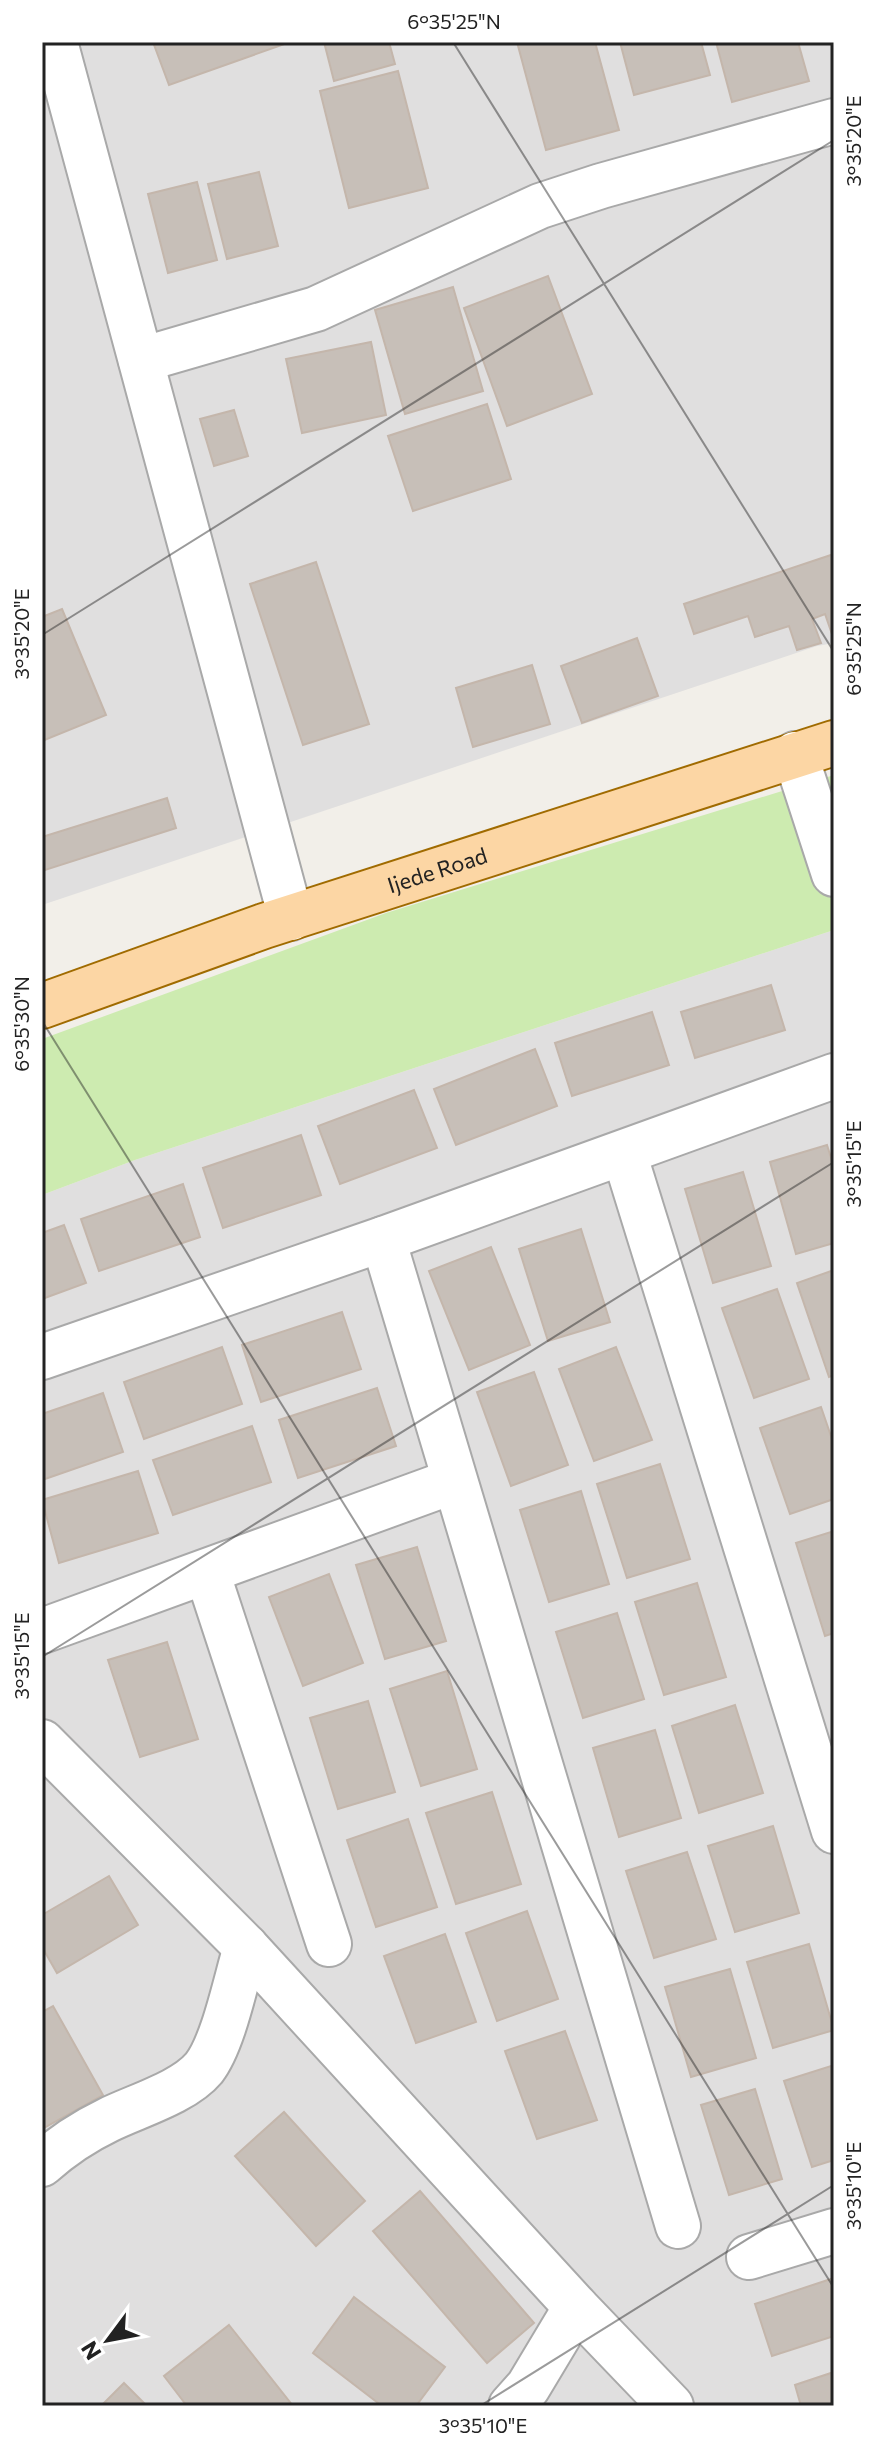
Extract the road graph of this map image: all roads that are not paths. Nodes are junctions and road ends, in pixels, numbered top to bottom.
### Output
1 (55, 42) edge
2 (834, 121) edge
3 (141, 360) junction
4 (814, 748) edge
5 (834, 874) edge
6 (291, 918) junction
7 (42, 1006) edge
8 (834, 1076) edge
9 (624, 1153) junction
10 (383, 1239) junction
11 (42, 1357) edge
12 (454, 1481) junction
13 (207, 1572) junction
14 (42, 1631) edge
15 (42, 1742) edge
16 (834, 1831) edge
17 (329, 1944) dead end
18 (246, 1947) junction
19 (42, 2164) edge
20 (678, 2226) dead end
21 (834, 2231) edge
22 (749, 2257) dead end
23 (576, 2307) junction
24 (511, 2406) edge
25 (671, 2406) edge

1 - 3 street
2 - 3 street
3 - 6 street
4 - 5 street
4 - 6 main road, Ijede Road
6 - 7 main road, Ijede Road
8 - 9 street
9 - 10 street
9 - 16 street
10 - 11 street
10 - 12 street
12 - 13 street
12 - 20 street
13 - 14 street
13 - 17 street
15 - 18 street
18 - 19 street
18 - 23 street
21 - 22 street
23 - 24 street
23 - 25 street

